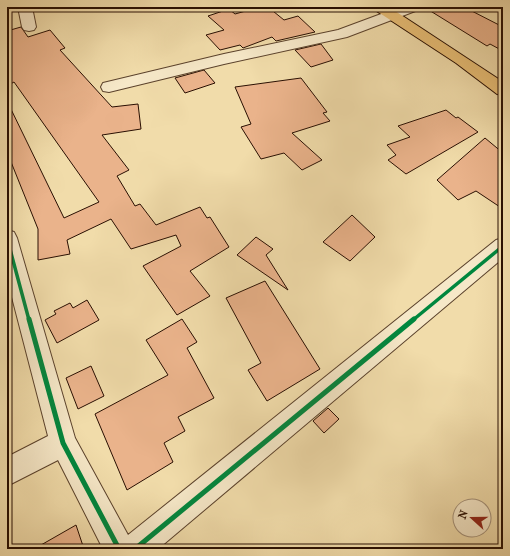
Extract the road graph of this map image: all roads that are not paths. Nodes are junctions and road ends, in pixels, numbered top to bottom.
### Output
1 (25, 7) edge
2 (413, 7) edge
3 (386, 11) edge
4 (29, 27) dead end
5 (109, 87) dead end
6 (503, 90) edge
7 (7, 238) edge
8 (503, 246) edge
9 (11, 267) edge
10 (63, 443) junction
11 (7, 472) edge
12 (118, 549) edge
13 (135, 549) edge

1 - 4 street
2 - 3 street
3 - 5 street
3 - 6 main road
7 - 9 street
8 - 13 street
9 - 10 street
10 - 11 street
10 - 12 street

